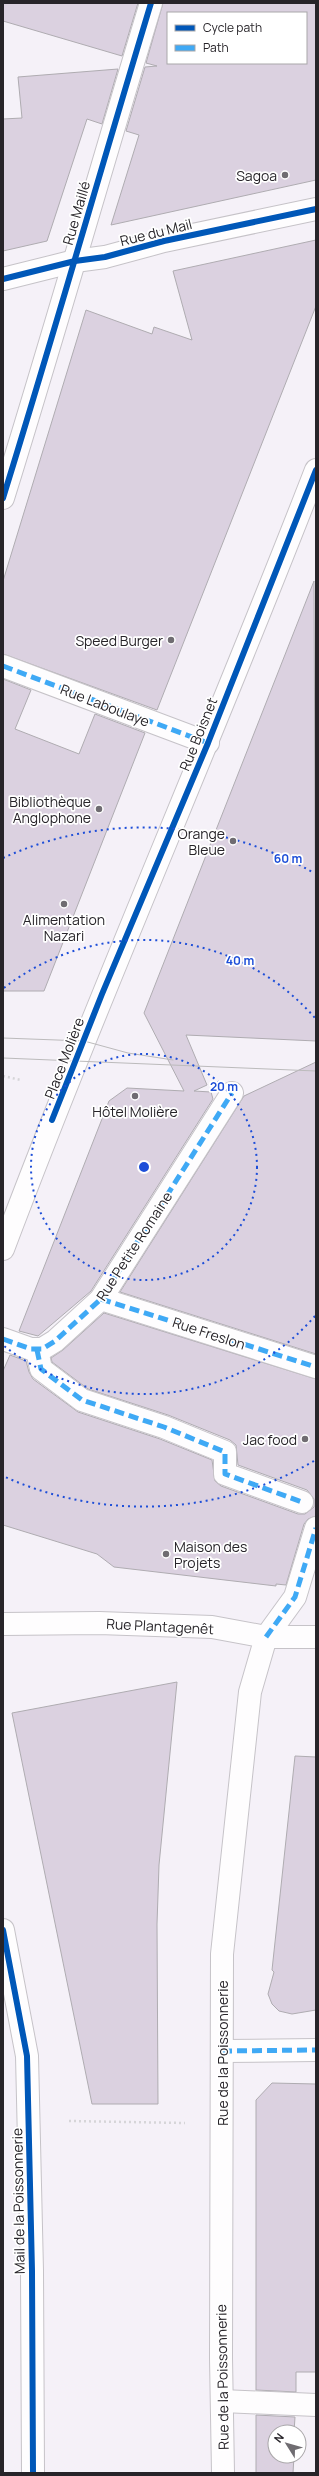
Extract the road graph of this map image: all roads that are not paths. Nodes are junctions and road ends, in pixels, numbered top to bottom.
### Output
1 (151, 3) edge
2 (316, 209) edge
3 (75, 261) junction
4 (3, 279) edge
5 (316, 470) edge
6 (3, 498) edge
7 (3, 666) edge
8 (208, 744) junction
9 (98, 1005) joint
10 (232, 1093) dead end
11 (3, 1249) edge
12 (102, 1300) junction
13 (3, 1339) edge
14 (37, 1350) junction
15 (316, 1367) edge
16 (302, 1502) dead end
17 (316, 1528) edge
18 (3, 1624) edge
19 (266, 1637) junction
20 (316, 1637) edge
21 (3, 1930) edge
22 (316, 2050) edge
23 (222, 2051) junction
24 (222, 2400) junction
25 (316, 2405) edge
26 (34, 2473) edge
27 (223, 2473) edge

1 - 3 street, Rue Maillé
2 - 3 street, Rue du Mail
3 - 4 street, Rue du Mail
3 - 6 street, Rue Maillé
5 - 8 street, Rue Boisnet
7 - 8 street, Rue Laboulaye
8 - 9 street, Rue Boisnet
9 - 11 street, Place Molière
10 - 12 street, Rue Petite Romaine
12 - 14 street, Rue Petite Romaine
12 - 15 street, Rue Freslon
13 - 14 street
14 - 16 street
17 - 19 street, Rue de la Poissonnerie
18 - 19 street, Rue Plantagenêt
19 - 20 street, Rue Plantagenêt
19 - 23 street, Rue de la Poissonnerie
21 - 26 street, Mail de la Poissonnerie
22 - 23 street
23 - 24 street, Rue de la Poissonnerie
24 - 25 street
24 - 27 street, Rue de la Poissonnerie

